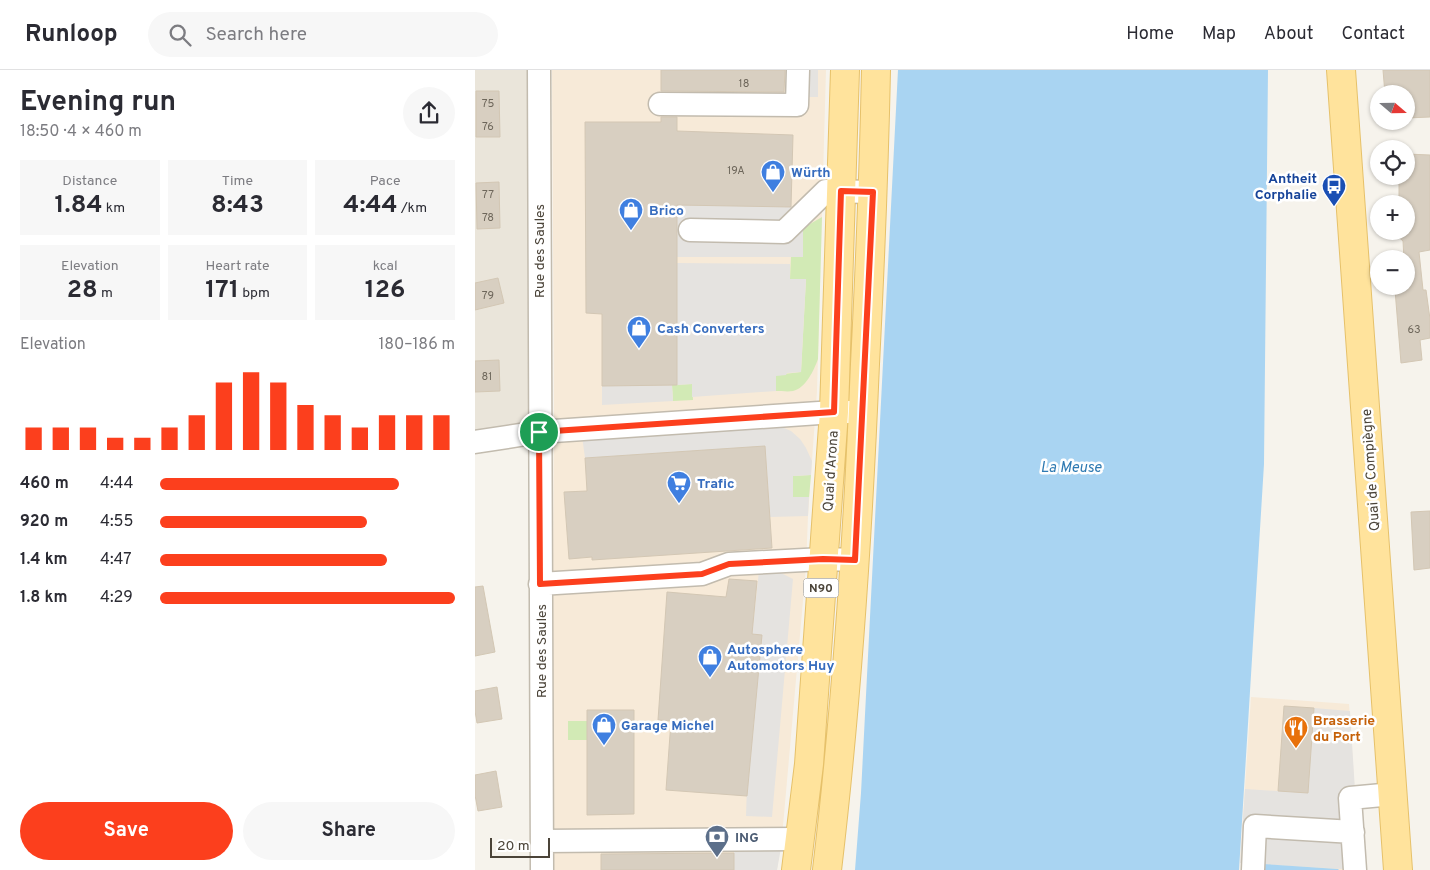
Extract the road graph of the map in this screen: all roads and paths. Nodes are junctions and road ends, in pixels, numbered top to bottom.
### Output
1 (539, 70) edge
2 (798, 70) edge
3 (845, 70) edge
4 (876, 70) edge
5 (1341, 70) edge
6 (661, 104) dead end
7 (841, 191) junction
8 (873, 192) junction
9 (690, 230) dead end
10 (834, 412) junction
11 (863, 412) junction
12 (539, 432) junction
13 (475, 442) edge
14 (823, 559) junction
15 (855, 560) junction
16 (540, 584) junction
17 (1393, 794) junction
18 (1353, 832) junction
19 (800, 839) junction
20 (542, 842) junction
21 (542, 870) edge
22 (796, 870) edge
23 (827, 870) edge
24 (1253, 870) edge
25 (1355, 870) edge
26 (1398, 870) edge

1 - 12 street, Rue des Saules
2 - 6 street
3 - 7 main road, Quai d'Arona / N90
4 - 8 main road, N90
5 - 17 main road, Quai de Compiègne
7 - 8 street
7 - 9 street
7 - 10 main road, Quai d'Arona / N90
8 - 11 main road, N90
10 - 11 street
10 - 12 street
10 - 14 main road, Quai d'Arona / N90
11 - 15 main road, N90
12 - 13 street
12 - 16 street, Rue des Saules
14 - 15 street
14 - 16 street
14 - 19 main road, Quai d'Arona / N90
15 - 23 main road, N90
16 - 20 street, Rue des Saules
17 - 18 street
17 - 26 main road, Quai de Compiègne
18 - 24 street
18 - 25 street
19 - 20 street
19 - 22 main road, Quai d'Arona / N90
20 - 21 street, Rue des Saules

